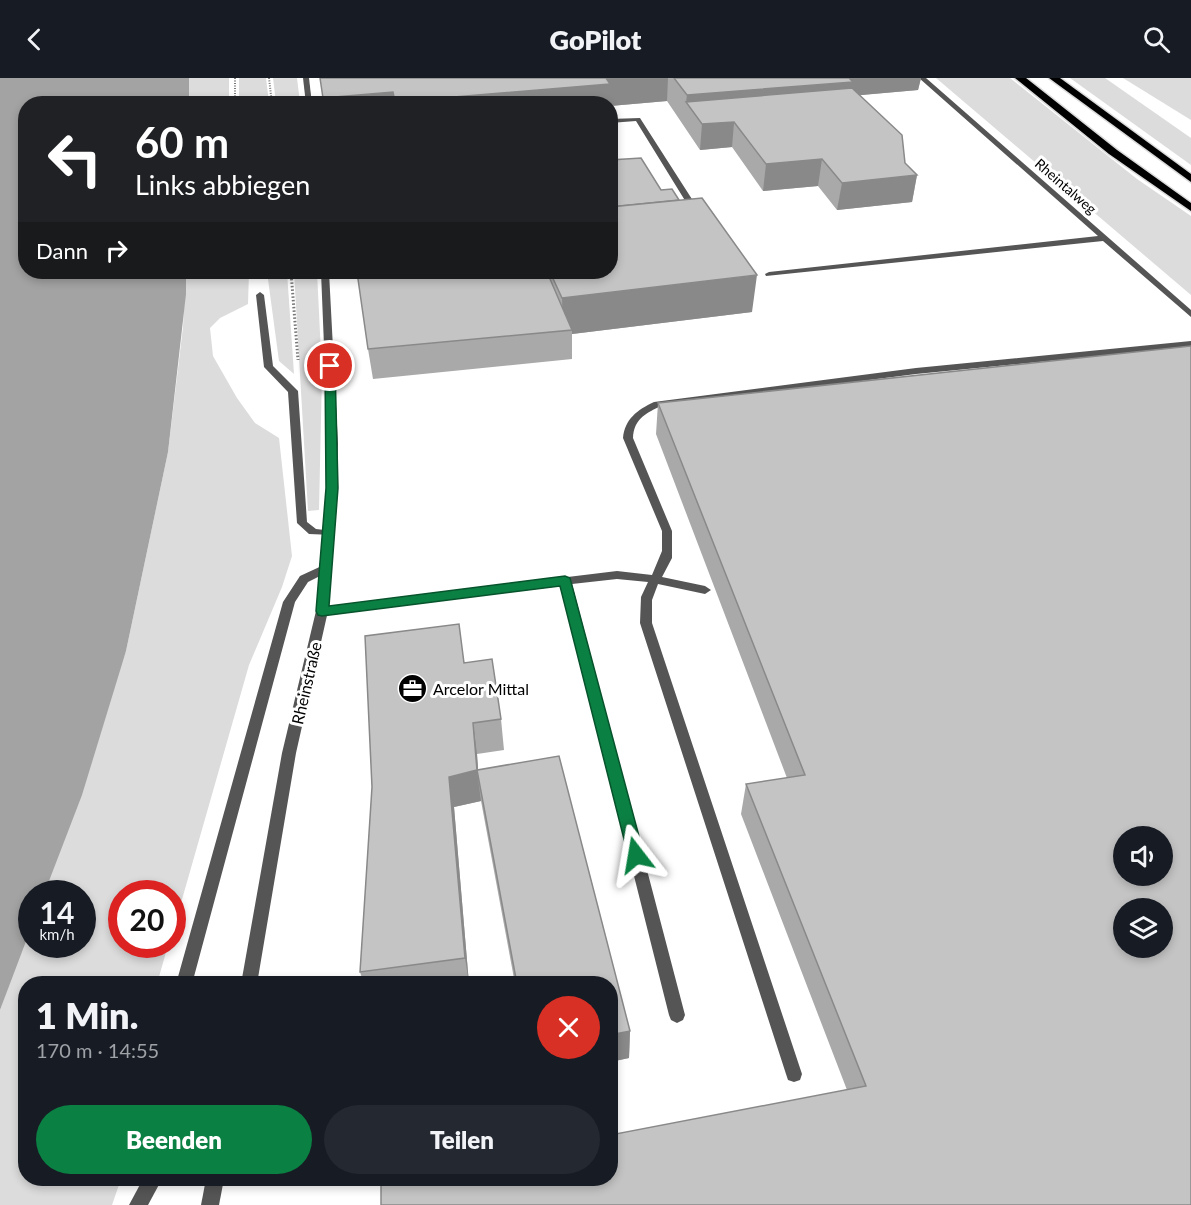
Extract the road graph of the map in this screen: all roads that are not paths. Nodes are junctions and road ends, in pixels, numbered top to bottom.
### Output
1 (306, 78) edge
2 (922, 78) edge
3 (1020, 78) edge
4 (1054, 78) edge
5 (308, 96) edge
6 (618, 120) edge
7 (1191, 179) edge
8 (693, 207) edge
9 (1191, 208) edge
10 (1105, 238) junction
11 (769, 274) dead end
12 (325, 279) edge
13 (260, 295) dead end
14 (1191, 314) edge
15 (1191, 344) edge
16 (328, 533) junction
17 (326, 568) junction
18 (656, 580) junction
19 (565, 581) junction
20 (705, 590) dead end
21 (322, 611) junction
22 (186, 976) edge
23 (250, 976) edge
24 (677, 1015) dead end
25 (794, 1074) dead end
26 (149, 1186) edge
27 (214, 1186) edge
28 (138, 1205) edge
29 (210, 1205) edge

1 - 5 street
2 - 10 street, Rheintalweg
3 - 9 highway
4 - 7 highway
6 - 8 street
10 - 11 street
10 - 14 street, Rheintalweg
12 - 16 street, Rheinstraße
13 - 16 street
15 - 18 street
16 - 17 street, Rheinstraße
17 - 21 street, Rheinstraße
17 - 22 street
18 - 19 street
18 - 20 street
18 - 25 street
19 - 21 street
19 - 24 street
21 - 23 street, Rheinstraße
26 - 28 street
27 - 29 street

